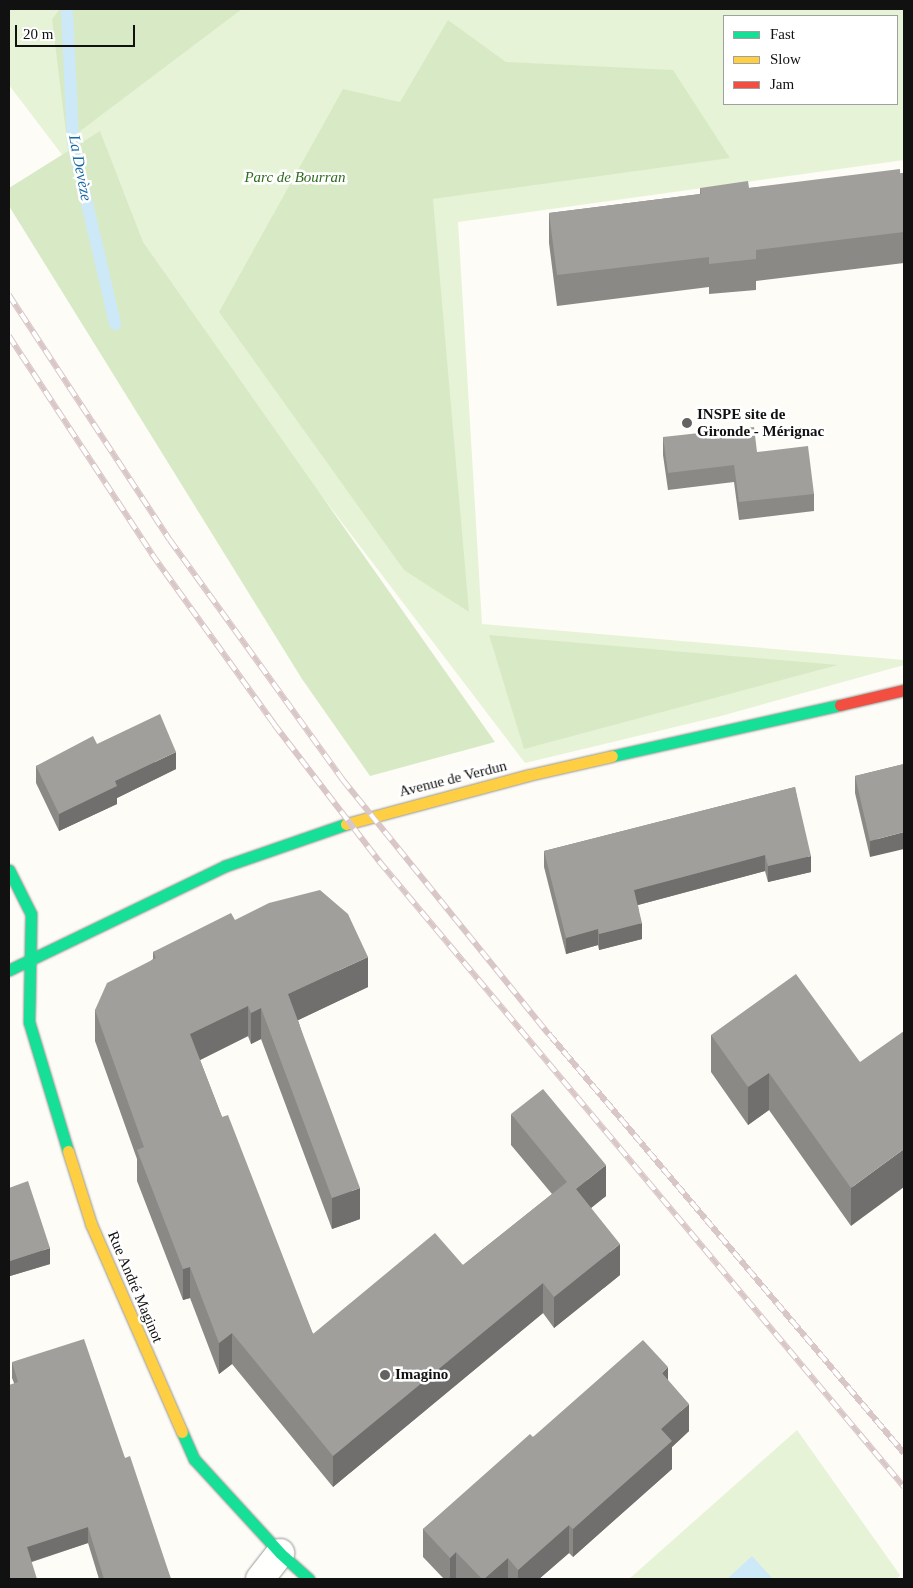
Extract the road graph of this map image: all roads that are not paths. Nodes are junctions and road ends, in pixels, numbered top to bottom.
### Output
1 (904, 690) edge
2 (9, 870) edge
3 (30, 960) junction
4 (9, 970) edge
5 (280, 1553) junction
6 (260, 1579) edge
7 (308, 1579) edge

1 - 3 main road, Avenue de Verdun
2 - 3 main road, Rue André Maginot
3 - 4 main road, Avenue de Verdun
3 - 5 main road, Rue André Maginot
5 - 6 street
5 - 7 main road, Rue André Maginot

